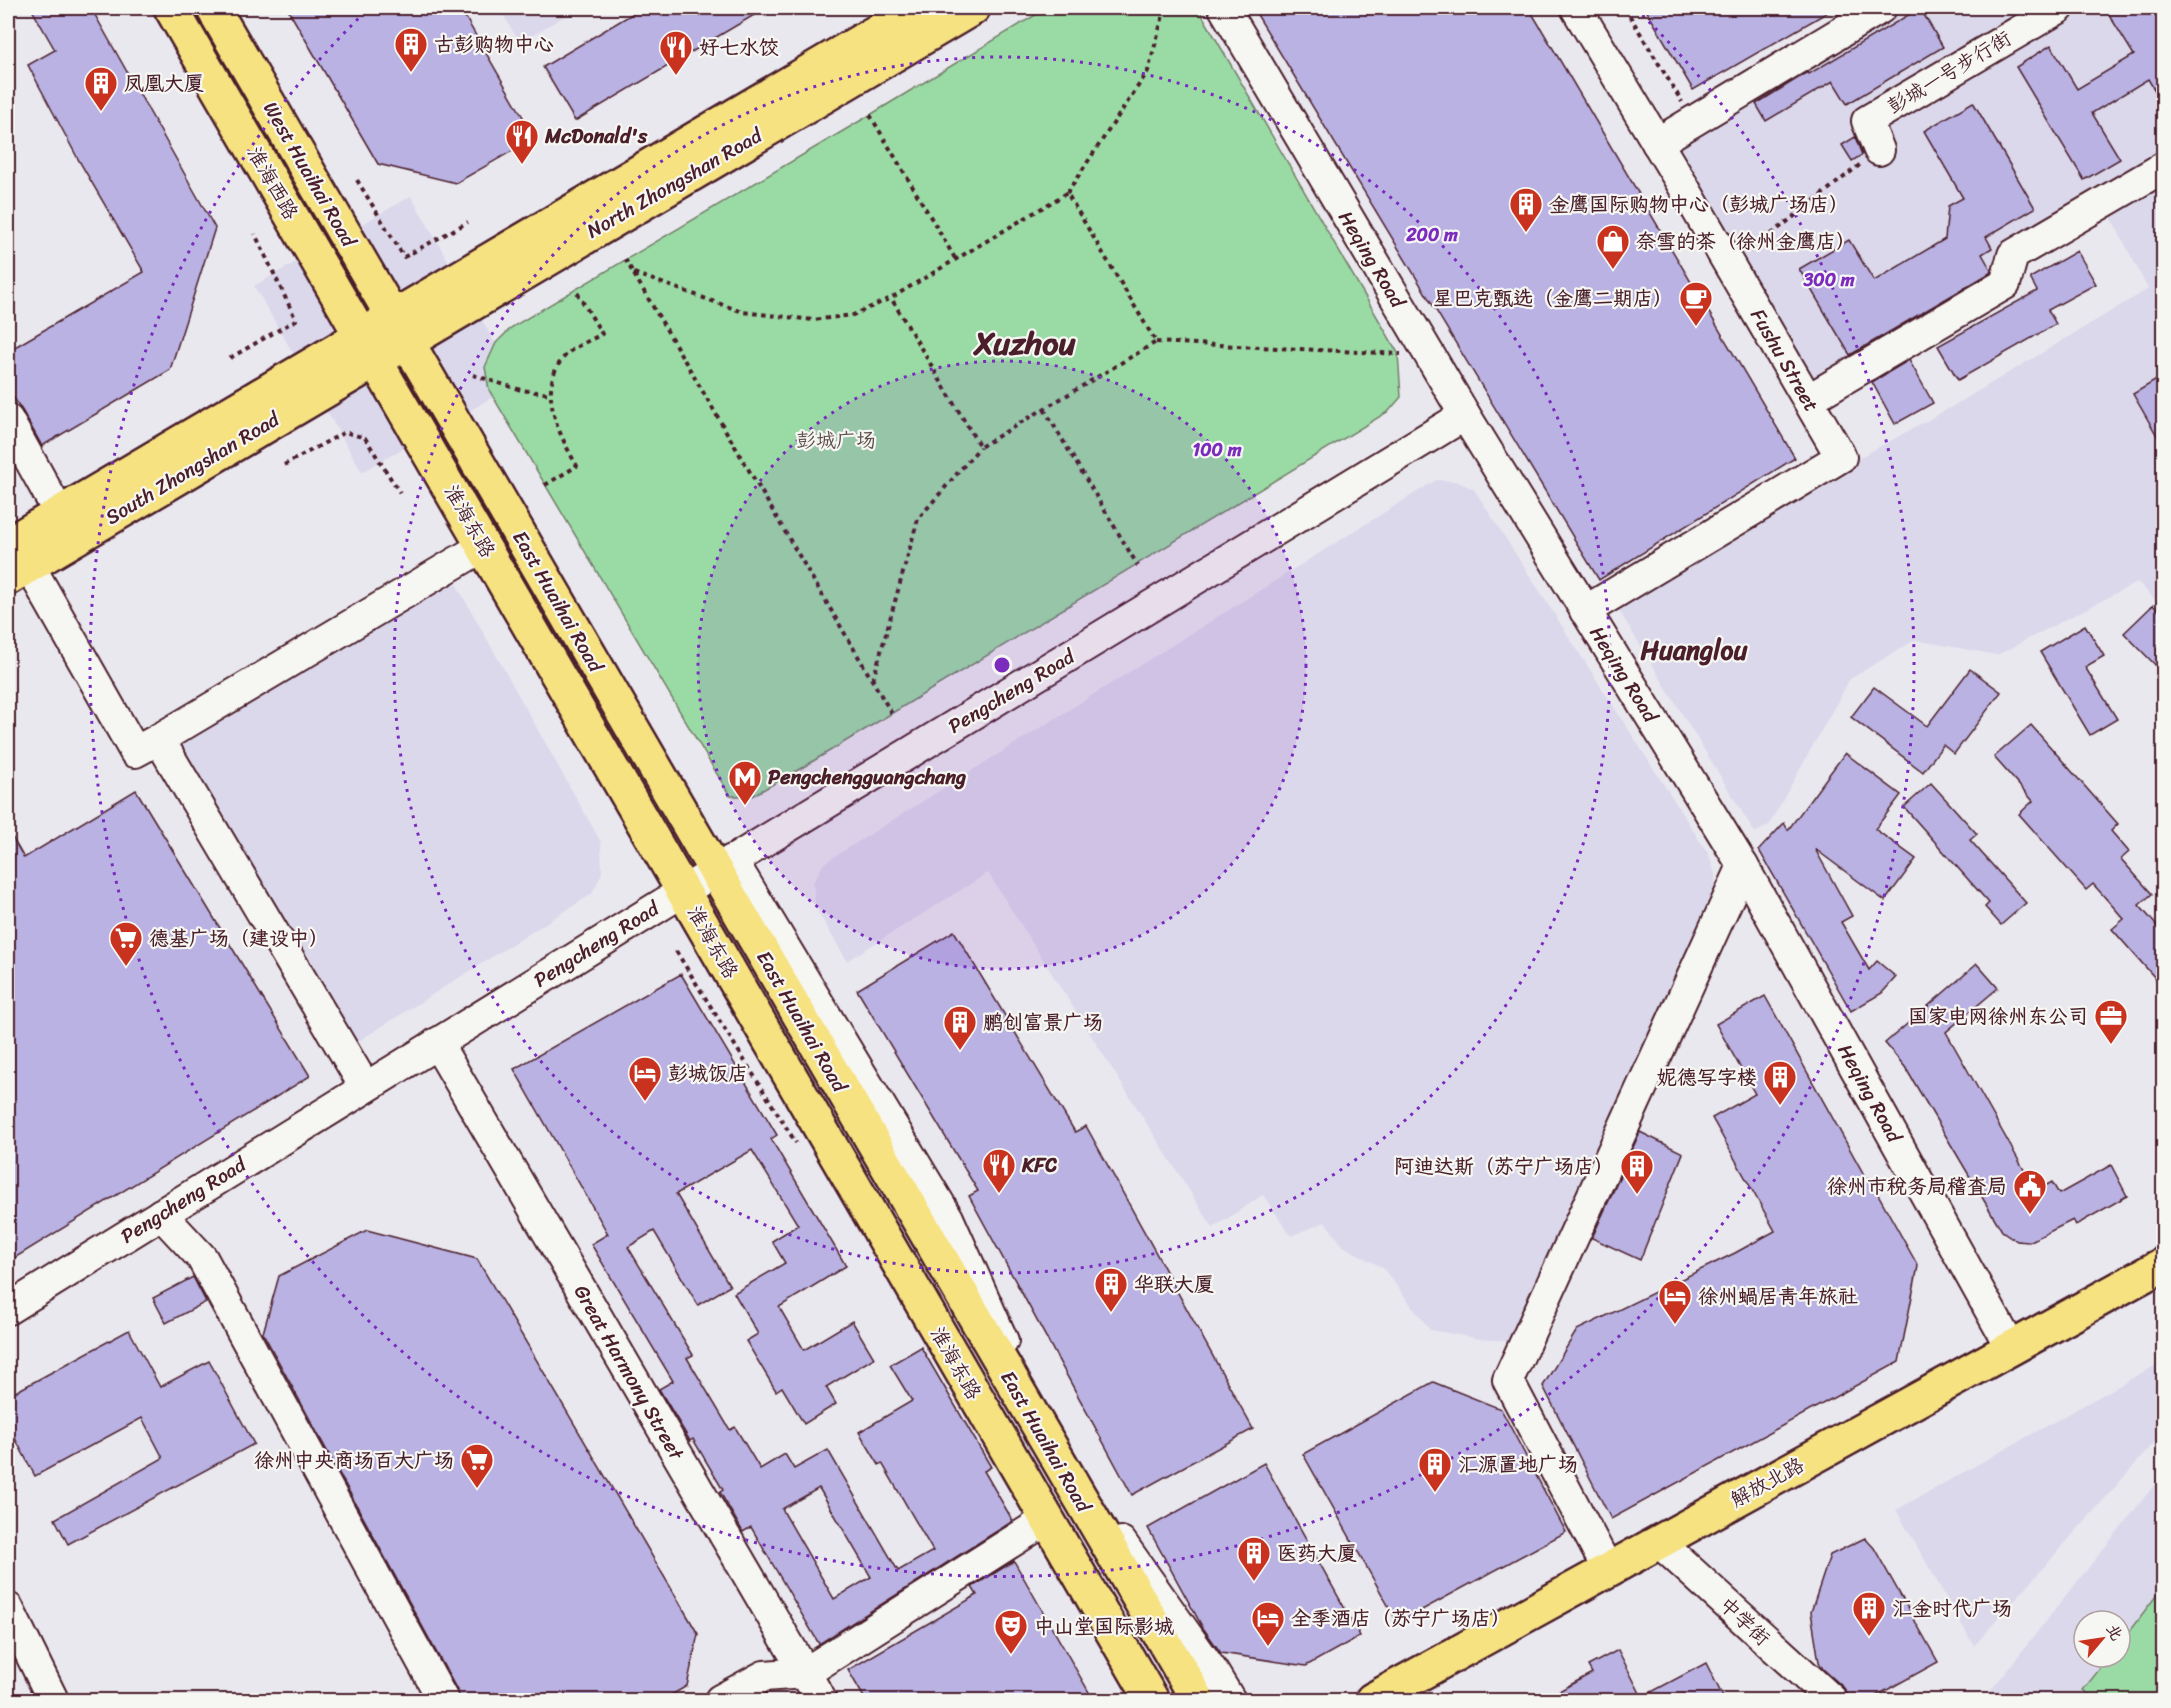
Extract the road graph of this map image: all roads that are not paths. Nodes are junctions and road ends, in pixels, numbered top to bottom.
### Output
1 (171, 8) edge
2 (213, 8) edge
3 (917, 8) edge
4 (973, 8) edge
5 (1224, 8) edge
6 (1576, 8) edge
7 (1881, 8) edge
8 (2059, 8) edge
9 (1657, 142) junction
10 (1879, 150) road end
11 (2163, 167) edge
12 (399, 328) junction
13 (368, 347) junction
14 (1812, 398) dead end
15 (1465, 415) junction
16 (8, 420) edge
17 (59, 513) junction
18 (484, 546) junction
19 (15, 562) edge
20 (1586, 611) junction
21 (159, 739) junction
22 (724, 866) junction
23 (1743, 867) junction
24 (683, 891) junction
25 (436, 1043) junction
26 (365, 1088) junction
27 (161, 1214) junction
28 (2163, 1264) edge
29 (8, 1309) edge
30 (2011, 1348) junction
31 (1050, 1525) junction
32 (1659, 1542) junction
33 (1608, 1570) junction
34 (8, 1608) edge
35 (805, 1673) junction
36 (52, 1701) edge
37 (443, 1701) edge
38 (720, 1701) edge
39 (821, 1701) edge
40 (1152, 1701) edge
41 (1198, 1701) edge
42 (1230, 1701) edge
43 (1372, 1701) edge
44 (1832, 1701) edge

1 - 13 main road, 淮海西路
2 - 12 main road, West Huaihai Road
3 - 12 main road, North Zhongshan Road
4 - 12 main road, North Zhongshan Road
5 - 15 street, Heqing Road
6 - 9 street, Fushu Street
7 - 9 street
8 - 10 street, 彭城一号步行街
9 - 20 street, Fushu Street
11 - 14 street
12 - 13 main road, North Zhongshan Road
12 - 22 main road, East Huaihai Road
13 - 17 main road, South Zhongshan Road
13 - 18 main road, 淮海东路
13 - 19 main road, South Zhongshan Road
15 - 20 street, Heqing Road
15 - 22 street, Pengcheng Road
16 - 17 street
17 - 19 main road, South Zhongshan Road
18 - 21 street
18 - 24 main road, 淮海东路
19 - 21 street
20 - 23 street, Heqing Road
21 - 26 street
22 - 24 street, Pengcheng Road
22 - 41 main road, East Huaihai Road
22 - 42 street
23 - 30 street, Heqing Road
23 - 33 street
24 - 25 street, Pengcheng Road
24 - 31 main road, 淮海东路
25 - 26 street, Pengcheng Road
25 - 35 street, Great Harmony Street
26 - 27 street, Pengcheng Road
27 - 29 street, Pengcheng Road
27 - 37 street
28 - 30 main road, 解放北路
30 - 32 main road, 解放北路
31 - 35 street
31 - 40 main road, East Huaihai Road
32 - 33 main road, 解放北路
32 - 44 street, 中学街
33 - 43 main road, 解放北路
34 - 36 street
35 - 38 street
35 - 39 street, Great Harmony Street

